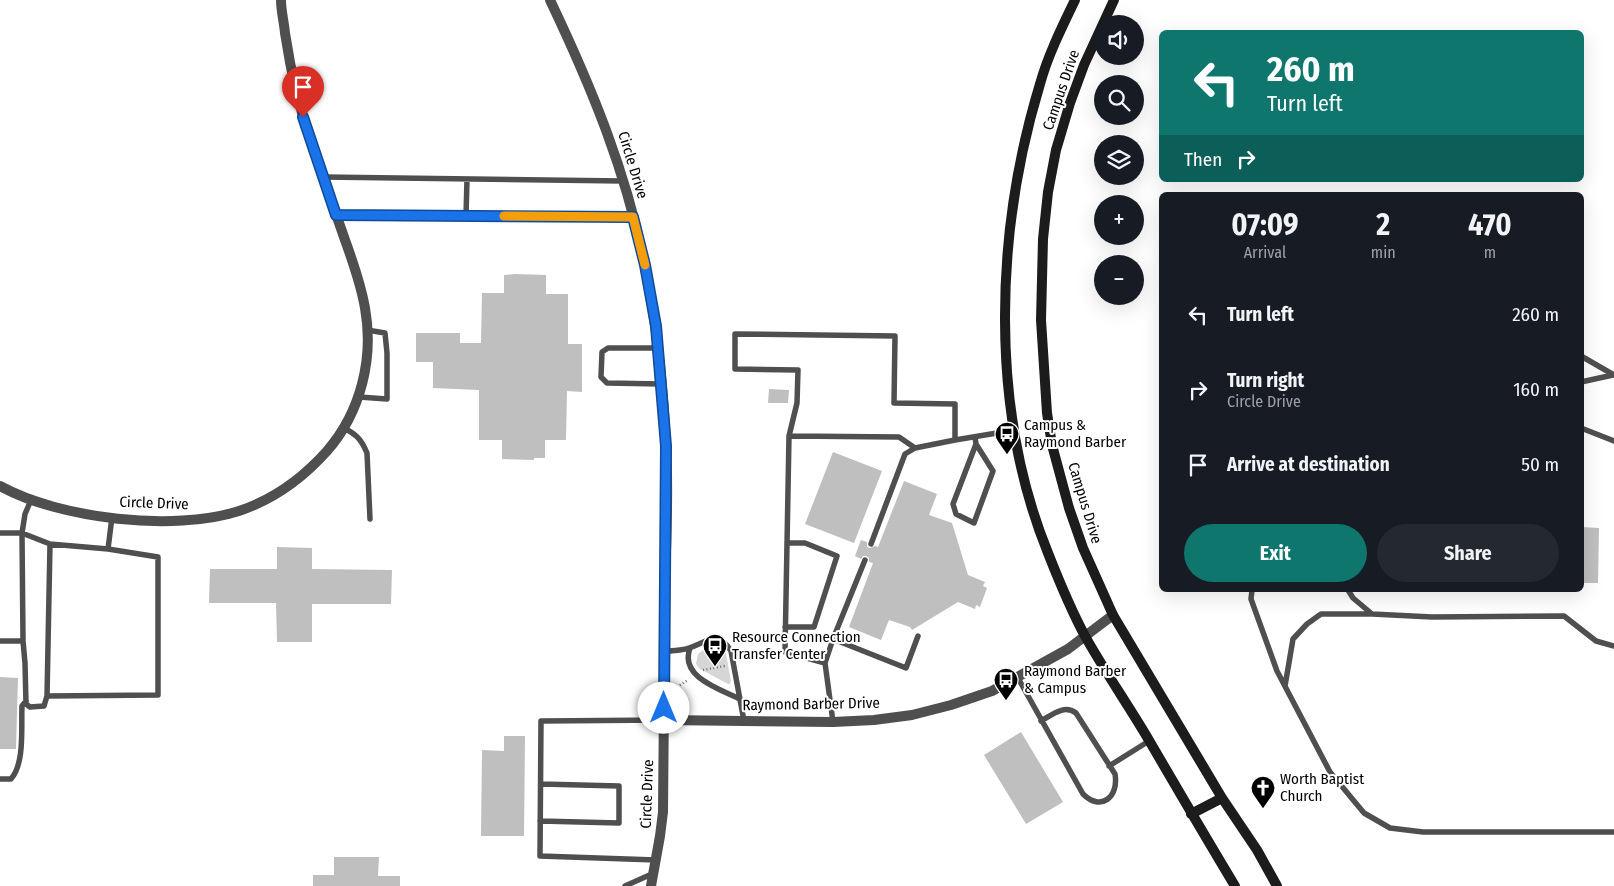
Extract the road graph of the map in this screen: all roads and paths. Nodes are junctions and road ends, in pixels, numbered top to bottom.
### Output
1 (281, 0) edge
2 (550, 0) edge
3 (1075, 0) edge
4 (1114, 0) edge
5 (323, 176) junction
6 (467, 179) junction
7 (623, 181) junction
8 (336, 215) junction
9 (466, 216) junction
10 (633, 217) junction
11 (367, 330) junction
12 (658, 348) junction
13 (1584, 358) edge
14 (1614, 375) edge
15 (1584, 381) edge
16 (661, 384) junction
17 (359, 397) junction
18 (344, 428) junction
19 (1584, 429) edge
20 (1015, 430) junction
21 (789, 436) junction
22 (975, 437) junction
23 (955, 440) junction
24 (1614, 441) edge
25 (976, 444) junction
26 (915, 448) junction
27 (0, 486) edge
28 (31, 500) junction
29 (112, 517) junction
30 (370, 519) dead end
31 (0, 533) edge
32 (22, 533) junction
33 (787, 543) junction
34 (50, 544) junction
35 (871, 544) dead end
36 (108, 549) junction
37 (865, 560) dead end
38 (1252, 592) edge
39 (1349, 592) edge
40 (1372, 614) junction
41 (1113, 615) junction
42 (785, 626) junction
43 (918, 636) dead end
44 (1085, 636) junction
45 (834, 640) junction
46 (0, 641) edge
47 (22, 641) junction
48 (1614, 646) edge
49 (690, 648) junction
50 (665, 652) junction
51 (825, 663) junction
52 (1018, 678) junction
53 (1285, 686) junction
54 (47, 696) junction
55 (740, 699) junction
56 (26, 701) junction
57 (664, 720) junction
58 (744, 721) junction
59 (1041, 721) junction
60 (833, 722) junction
61 (1149, 741) junction
62 (1109, 766) junction
63 (0, 778) edge
64 (541, 784) junction
65 (1222, 798) junction
66 (1191, 814) junction
67 (540, 820) junction
68 (1614, 832) edge
69 (656, 860) junction
70 (654, 873) junction
71 (625, 886) edge
72 (651, 886) edge
73 (1235, 886) edge
74 (1278, 886) edge

1 - 5 street, Circle Drive
2 - 7 street, Circle Drive
3 - 20 main road, Campus Drive
4 - 41 main road, Campus Drive
5 - 6 lane
5 - 8 street, Circle Drive
6 - 7 lane
6 - 9 lane
7 - 10 street, Circle Drive
8 - 9 lane
8 - 11 street, Circle Drive
9 - 10 lane
10 - 12 street, Circle Drive
11 - 17 street, Circle Drive
11 - 17 lane
12 - 16 street, Circle Drive
12 - 16 lane
13 - 14 lane
14 - 15 lane
16 - 50 street, Circle Drive
17 - 18 street, Circle Drive
18 - 29 street, Circle Drive
18 - 30 lane
19 - 24 lane
20 - 22 lane
20 - 44 main road, Campus Drive
21 - 23 lane
21 - 26 lane
21 - 33 lane
22 - 23 lane
22 - 25 lane
23 - 26 lane
25 - 25 lane
26 - 35 lane
27 - 28 street, Circle Drive
28 - 29 street, Circle Drive
28 - 32 lane
29 - 36 lane
31 - 32 lane
32 - 34 lane
32 - 47 lane
33 - 42 lane
33 - 42 lane
34 - 36 lane
34 - 54 lane
36 - 54 lane
37 - 45 lane
38 - 53 lane
39 - 40 lane
40 - 48 lane
40 - 53 lane
41 - 44 street, Raymond Barber Drive
41 - 65 main road, Campus Drive
42 - 51 lane
43 - 45 lane
44 - 52 street, Raymond Barber Drive
44 - 61 main road, Campus Drive
45 - 51 lane
46 - 47 lane
47 - 56 lane
49 - 50 lane
49 - 55 lane
49 - 55 lane
50 - 57 street, Circle Drive
51 - 60 lane
52 - 59 lane
52 - 60 street, Raymond Barber Drive
53 - 68 lane
54 - 56 lane
55 - 58 lane
56 - 63 lane
57 - 58 street, Raymond Barber Drive
57 - 64 lane
57 - 69 street, Circle Drive
58 - 60 street, Raymond Barber Drive
59 - 62 lane
59 - 62 lane
61 - 62 lane
61 - 66 main road, Campus Drive
64 - 67 lane
64 - 67 lane
65 - 66 main road
65 - 74 main road, Campus Drive
66 - 73 main road, Campus Drive
67 - 69 lane
69 - 70 street, Circle Drive
70 - 71 lane
70 - 72 street, Circle Drive

